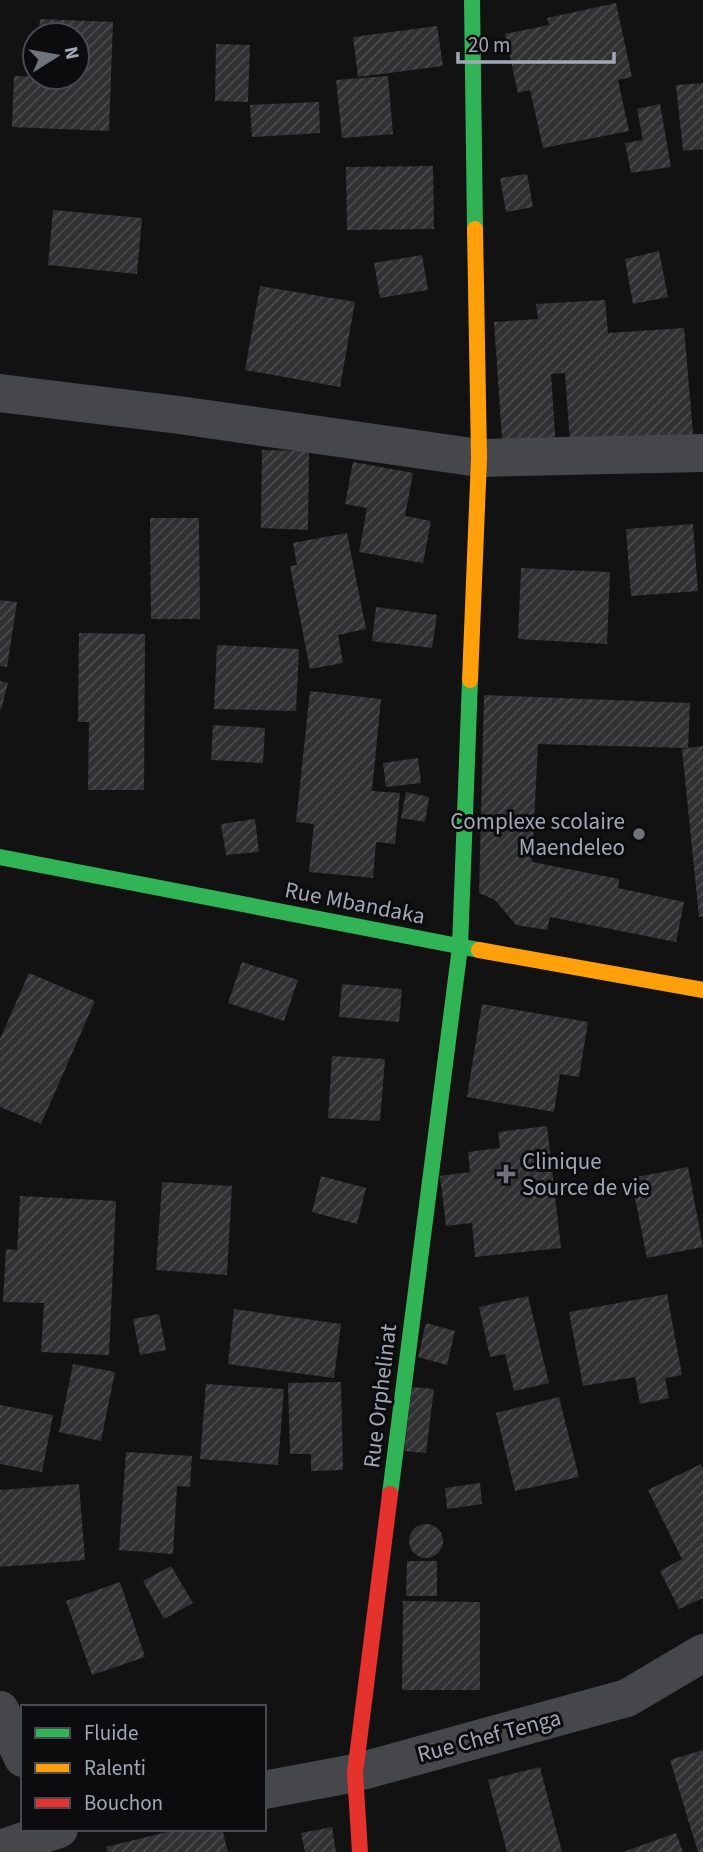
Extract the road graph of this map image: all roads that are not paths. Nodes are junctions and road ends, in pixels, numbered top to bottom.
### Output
1 (472, 0) edge
2 (0, 393) edge
3 (703, 453) edge
4 (479, 458) junction
5 (0, 857) edge
6 (460, 947) junction
7 (703, 990) edge
8 (703, 1653) edge
9 (0, 1710) edge
10 (21, 1754) edge
11 (355, 1773) junction
12 (266, 1790) edge
13 (51, 1831) edge
14 (0, 1849) edge
15 (360, 1852) edge

1 - 4 street, Rue Orphelinat
2 - 4 street
3 - 4 street
4 - 6 street, Rue Orphelinat
5 - 6 street, Rue Mbandaka
6 - 7 street, Rue Mbandaka
6 - 11 street, Rue Orphelinat
8 - 11 street, Rue Chef Tenga
9 - 10 street
11 - 12 street, Rue Chef Tenga
11 - 15 street, Rue Orphelinat
13 - 14 street

